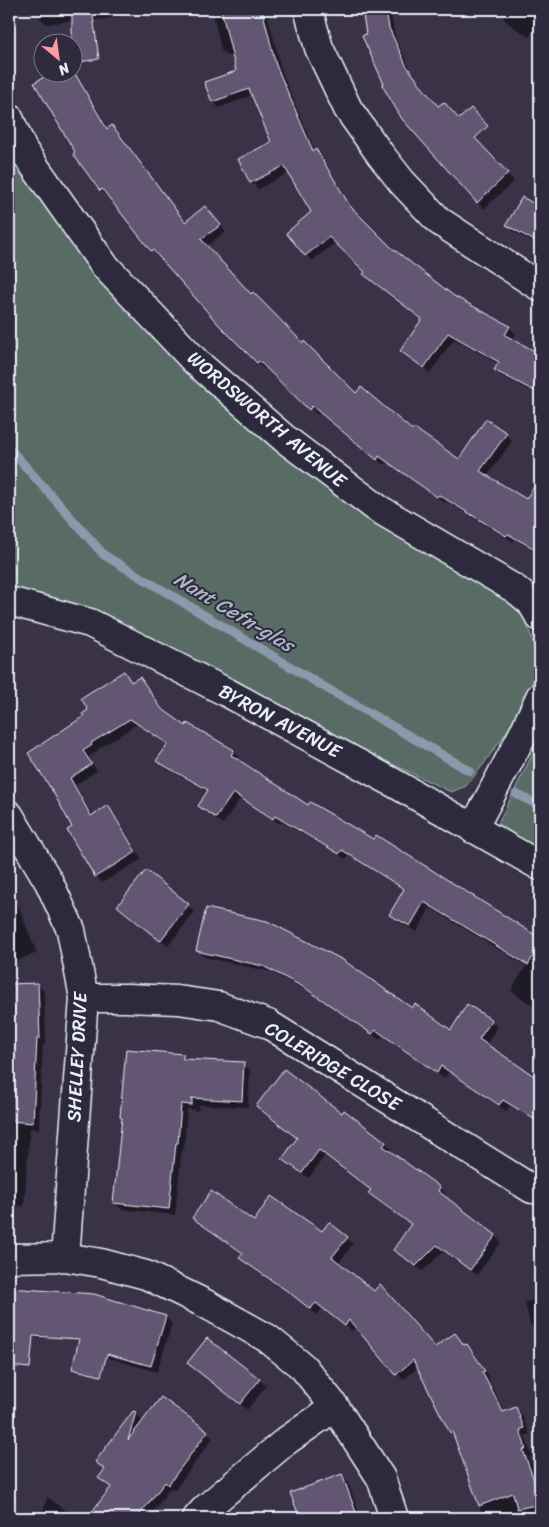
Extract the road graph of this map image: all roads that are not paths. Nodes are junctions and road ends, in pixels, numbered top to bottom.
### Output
1 (308, 9) edge
2 (9, 118) edge
3 (540, 287) edge
4 (9, 601) edge
5 (540, 617) edge
6 (540, 697) edge
7 (9, 815) edge
8 (473, 829) junction
9 (540, 866) edge
10 (84, 998) junction
11 (532, 1189) dead end
12 (65, 1257) junction
13 (9, 1258) edge
14 (335, 1407) junction
15 (196, 1518) edge
16 (394, 1518) edge

1 - 3 street
2 - 5 street, WORDSWORTH AVENUE
4 - 8 street, BYRON AVENUE
6 - 8 street
7 - 10 street, SHELLEY DRIVE
8 - 9 street, BYRON AVENUE
10 - 11 street, COLERIDGE CLOSE
10 - 12 street, SHELLEY DRIVE
12 - 13 street
12 - 14 street
14 - 15 street
14 - 16 street

